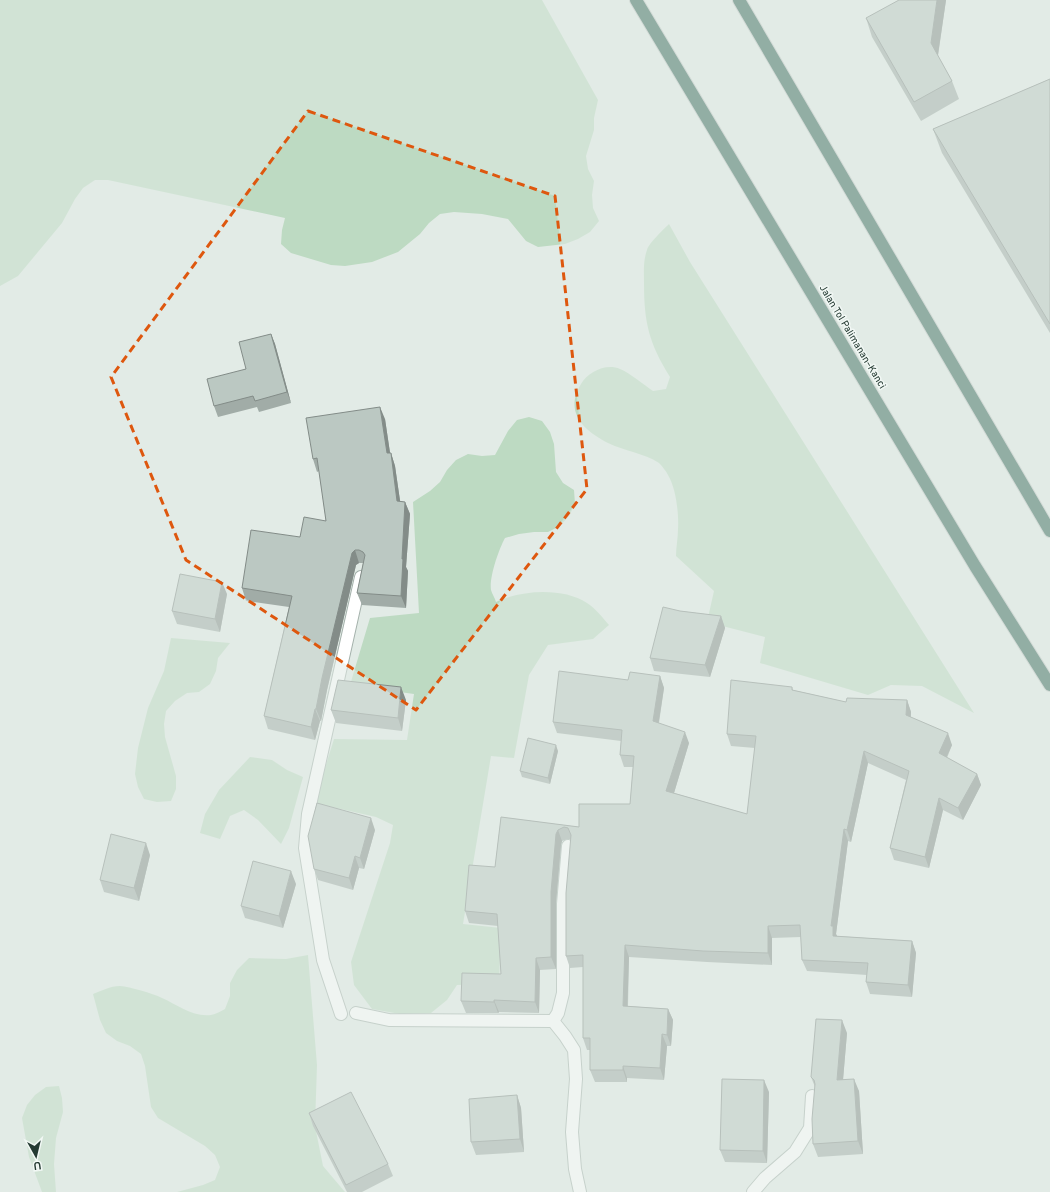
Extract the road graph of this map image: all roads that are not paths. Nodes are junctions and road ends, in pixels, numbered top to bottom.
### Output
1 (636, 0) edge
2 (739, 0) edge
3 (1050, 531) edge
4 (362, 570) edge
5 (1050, 685) edge
6 (568, 846) edge
7 (356, 1013) dead end
8 (341, 1014) dead end
9 (552, 1021) junction
10 (812, 1096) edge
11 (580, 1192) edge
12 (753, 1192) edge

1 - 5 highway, Jalan Tol Palimanan–Kanci
2 - 3 highway
4 - 8 street
6 - 9 street
7 - 9 street
9 - 11 street
10 - 12 street

